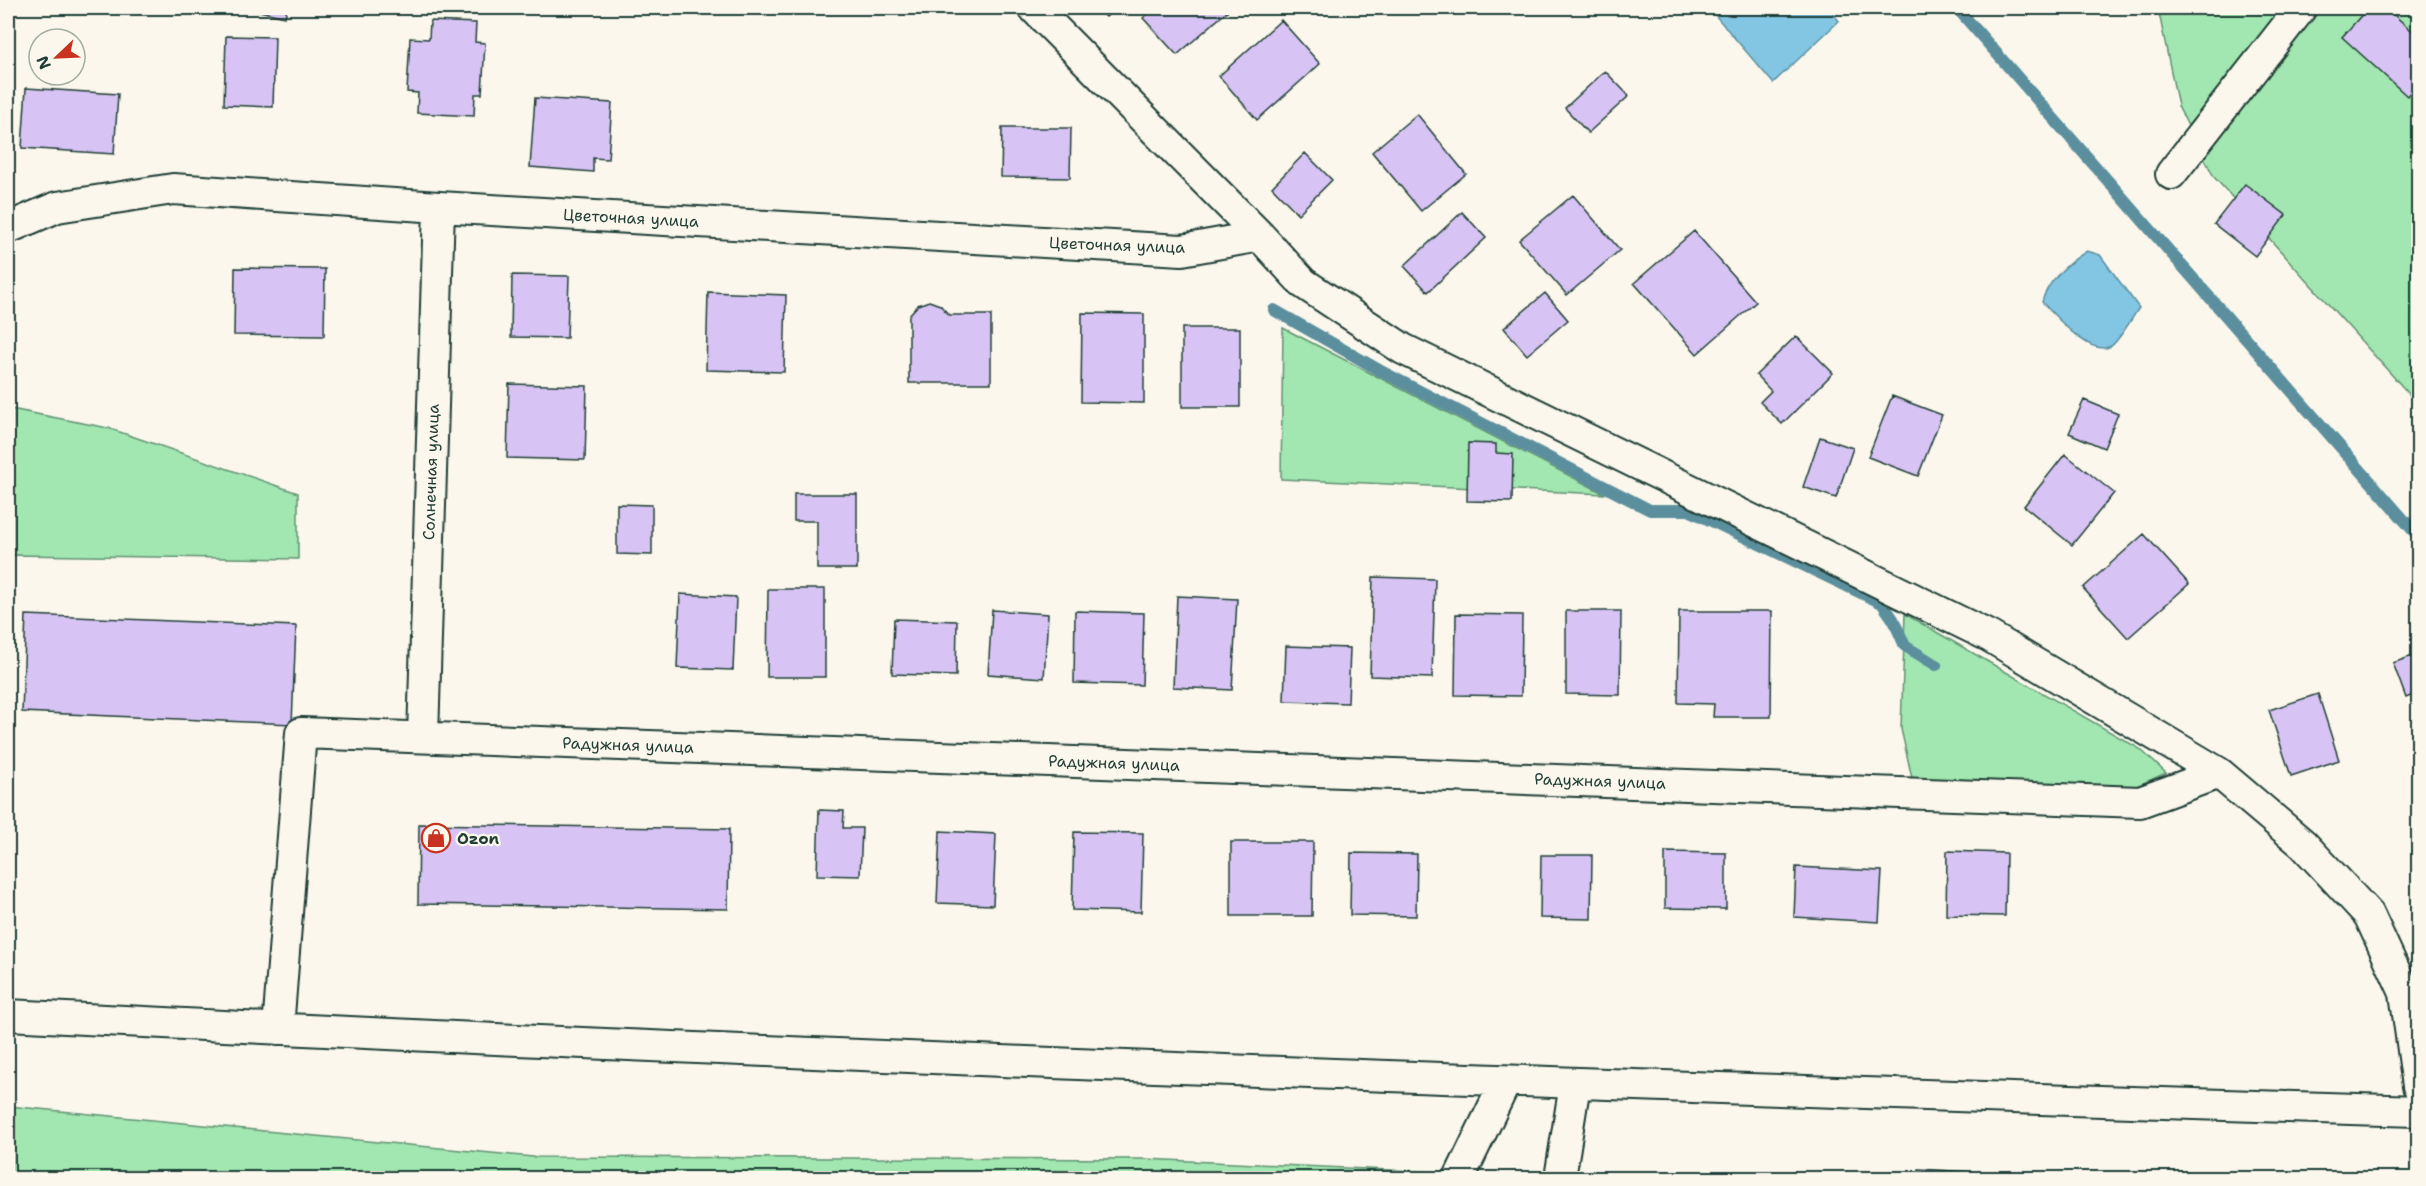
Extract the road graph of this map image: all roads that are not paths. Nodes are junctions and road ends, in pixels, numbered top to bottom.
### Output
1 (1034, 8) edge
2 (2301, 8) edge
3 (2171, 174) dead end
4 (440, 207) junction
5 (8, 228) edge
6 (1260, 236) junction
7 (423, 737) junction
8 (2219, 773) junction
9 (8, 1015) edge
10 (278, 1029) junction
11 (1506, 1081) junction
12 (1575, 1084) junction
13 (2418, 1086) edge
14 (2418, 1111) edge
15 (1459, 1179) edge
16 (1560, 1179) edge

1 - 6 street
2 - 3 street
4 - 5 street, Цветочная улица
4 - 6 street, Цветочная улица
4 - 7 street, Солнечная улица
6 - 8 street
7 - 8 street, Радужная улица
7 - 10 street, Радужная улица
8 - 13 street
9 - 10 street
10 - 11 street
11 - 12 street
11 - 15 street
12 - 14 street
12 - 16 street

